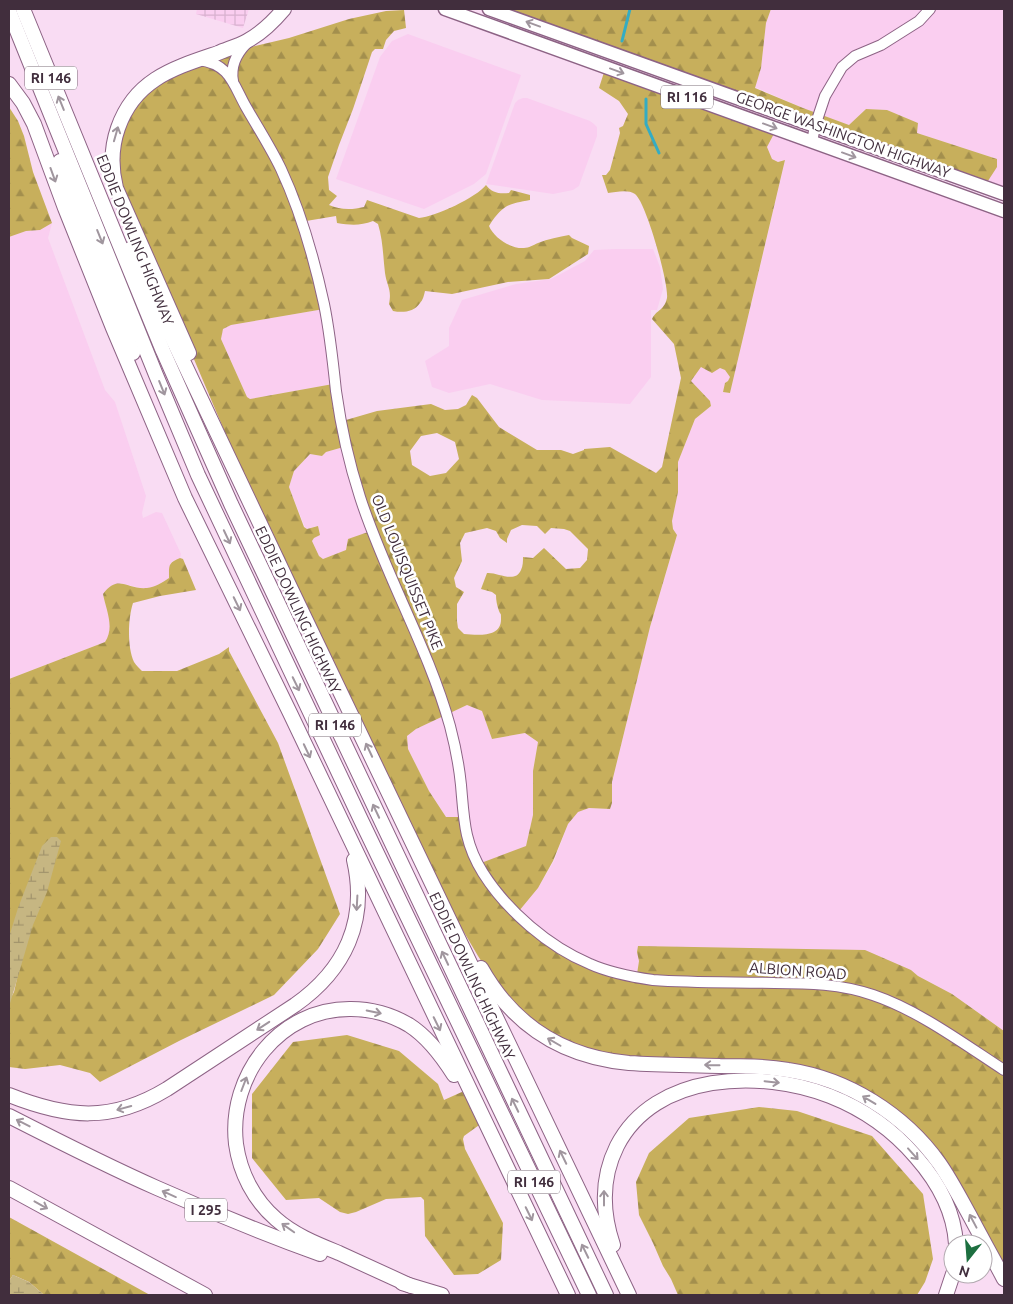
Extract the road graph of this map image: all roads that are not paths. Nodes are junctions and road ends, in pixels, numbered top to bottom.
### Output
1 (284, 9) edge
2 (445, 9) edge
3 (489, 9) edge
4 (930, 9) edge
5 (14, 11) edge
6 (252, 38) junction
7 (582, 42) junction
8 (577, 57) junction
9 (197, 60) junction
10 (234, 82) junction
11 (9, 84) edge
12 (815, 126) junction
13 (808, 140) junction
14 (79, 148) junction
15 (1004, 194) edge
16 (1004, 211) edge
17 (274, 552) junction
18 (216, 560) junction
19 (341, 822) junction
20 (427, 873) junction
21 (630, 976) joint
22 (1004, 1070) edge
23 (9, 1095) edge
24 (9, 1116) edge
25 (500, 1154) junction
26 (9, 1188) edge
27 (74, 1223) junction
28 (956, 1234) edge
29 (1004, 1279) edge
30 (411, 1286) junction
31 (186, 1295) edge
32 (205, 1295) edge
33 (442, 1295) edge
34 (568, 1295) edge
35 (589, 1295) edge
36 (606, 1295) edge
37 (630, 1295) edge

1 - 6 highway
2 - 8 main road, GEORGE WASHINGTON HIGHWAY / RI 116
7 -> 3 main road, GEORGE WASHINGTON HIGHWAY / RI 116
4 - 12 street
14 -> 5 highway, EDDIE DOWLING HIGHWAY / RI 146
5 - 18 highway
5 -> 35 highway, EDDIE DOWLING HIGHWAY / RI 146
6 - 9 highway
6 - 10 street
7 - 8 main road
7 - 12 main road, GEORGE WASHINGTON HIGHWAY / RI 116
8 -> 13 main road, GEORGE WASHINGTON HIGHWAY / RI 116
9 - 10 street, OLD LOUISQUISSET PIKE
17 -> 9 highway
10 - 21 street, OLD LOUISQUISSET PIKE
11 -> 18 highway
12 - 13 street
12 - 15 main road, GEORGE WASHINGTON HIGHWAY / RI 116
13 -> 16 main road, GEORGE WASHINGTON HIGHWAY / RI 116
14 - 17 highway
36 -> 14 highway, EDDIE DOWLING HIGHWAY / RI 146
20 -> 17 highway
18 -> 19 highway
19 -> 23 highway
19 -> 25 highway
29 -> 20 highway
37 -> 20 highway
21 - 22 street, ALBION ROAD
30 -> 24 highway, I 295
30 -> 25 highway
25 -> 34 highway
26 -> 27 highway
27 - 31 highway
27 - 32 highway
37 -> 28 highway
30 - 33 highway, I 295

